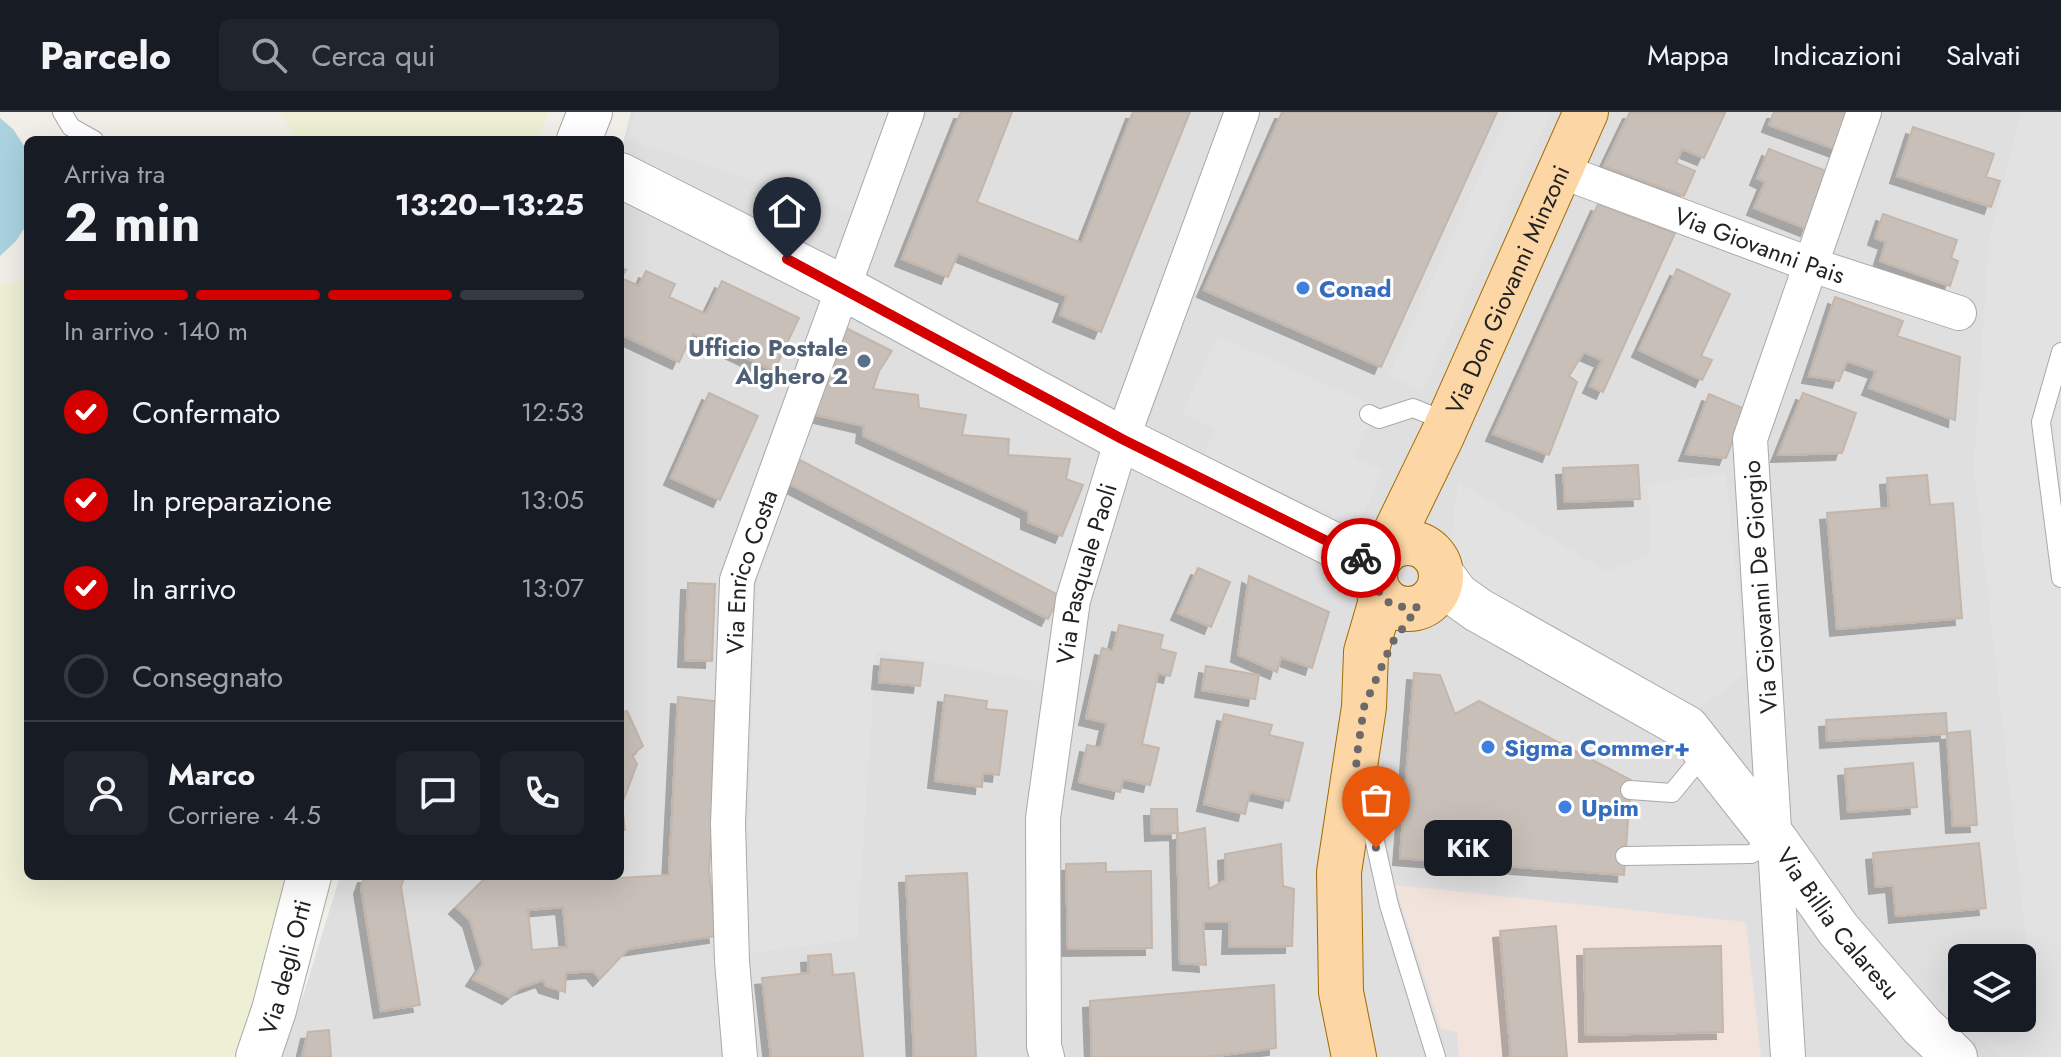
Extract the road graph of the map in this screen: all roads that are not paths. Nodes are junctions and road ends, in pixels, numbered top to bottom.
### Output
1 (62, 112) edge
2 (590, 112) edge
3 (907, 112) edge
4 (1242, 112) edge
5 (1586, 112) edge
6 (1864, 112) edge
7 (87, 136) edge
8 (581, 136) edge
9 (1561, 171) junction
10 (624, 177) edge
11 (1809, 264) junction
12 (844, 288) junction
13 (1959, 313) dead end
14 (2061, 352) edge
15 (1369, 414) dead end
16 (1448, 422) junction
17 (1122, 439) junction
18 (2061, 578) edge
19 (1410, 580) junction
20 (1356, 762) junction
21 (1714, 772) junction
22 (1630, 790) dead end
23 (1776, 841) junction
24 (1625, 856) dead end
25 (308, 880) edge
26 (258, 1057) edge
27 (740, 1057) edge
28 (1047, 1057) edge
29 (1354, 1057) edge
30 (1436, 1057) edge
31 (1788, 1057) edge
32 (1955, 1057) edge

1 - 7 lane
2 - 8 street
3 - 12 street, Via Enrico Costa
4 - 17 street, Via Pasquale Paoli
5 - 9 main road, Via Don Giovanni Minzoni
6 - 11 street, Via Giovanni De Giorgio
9 - 11 street, Via Giovanni Pais
9 - 16 main road, Via Don Giovanni Minzoni
10 - 12 street, Via Billia Calaresu
11 - 13 street, Via Giovanni Pais
11 - 23 street, Via Giovanni De Giorgio
12 - 17 street, Via Billia Calaresu
12 - 27 street, Via Enrico Costa
14 - 18 lane
15 - 16 lane
16 - 19 main road, Via Don Giovanni Minzoni
17 - 19 street, Via Billia Calaresu
17 - 28 street, Via Pasquale Paoli
19 - 20 main road, Via Don Giovanni Minzoni
19 - 21 street, Via Billia Calaresu
20 - 29 main road, Via Don Giovanni Minzoni
20 - 30 lane
21 - 22 lane
21 - 23 street, Via Billia Calaresu
23 - 24 lane
23 - 31 street, Via Giovanni De Giorgio
23 - 32 street, Via Billia Calaresu
25 - 26 street, Via degli Orti

